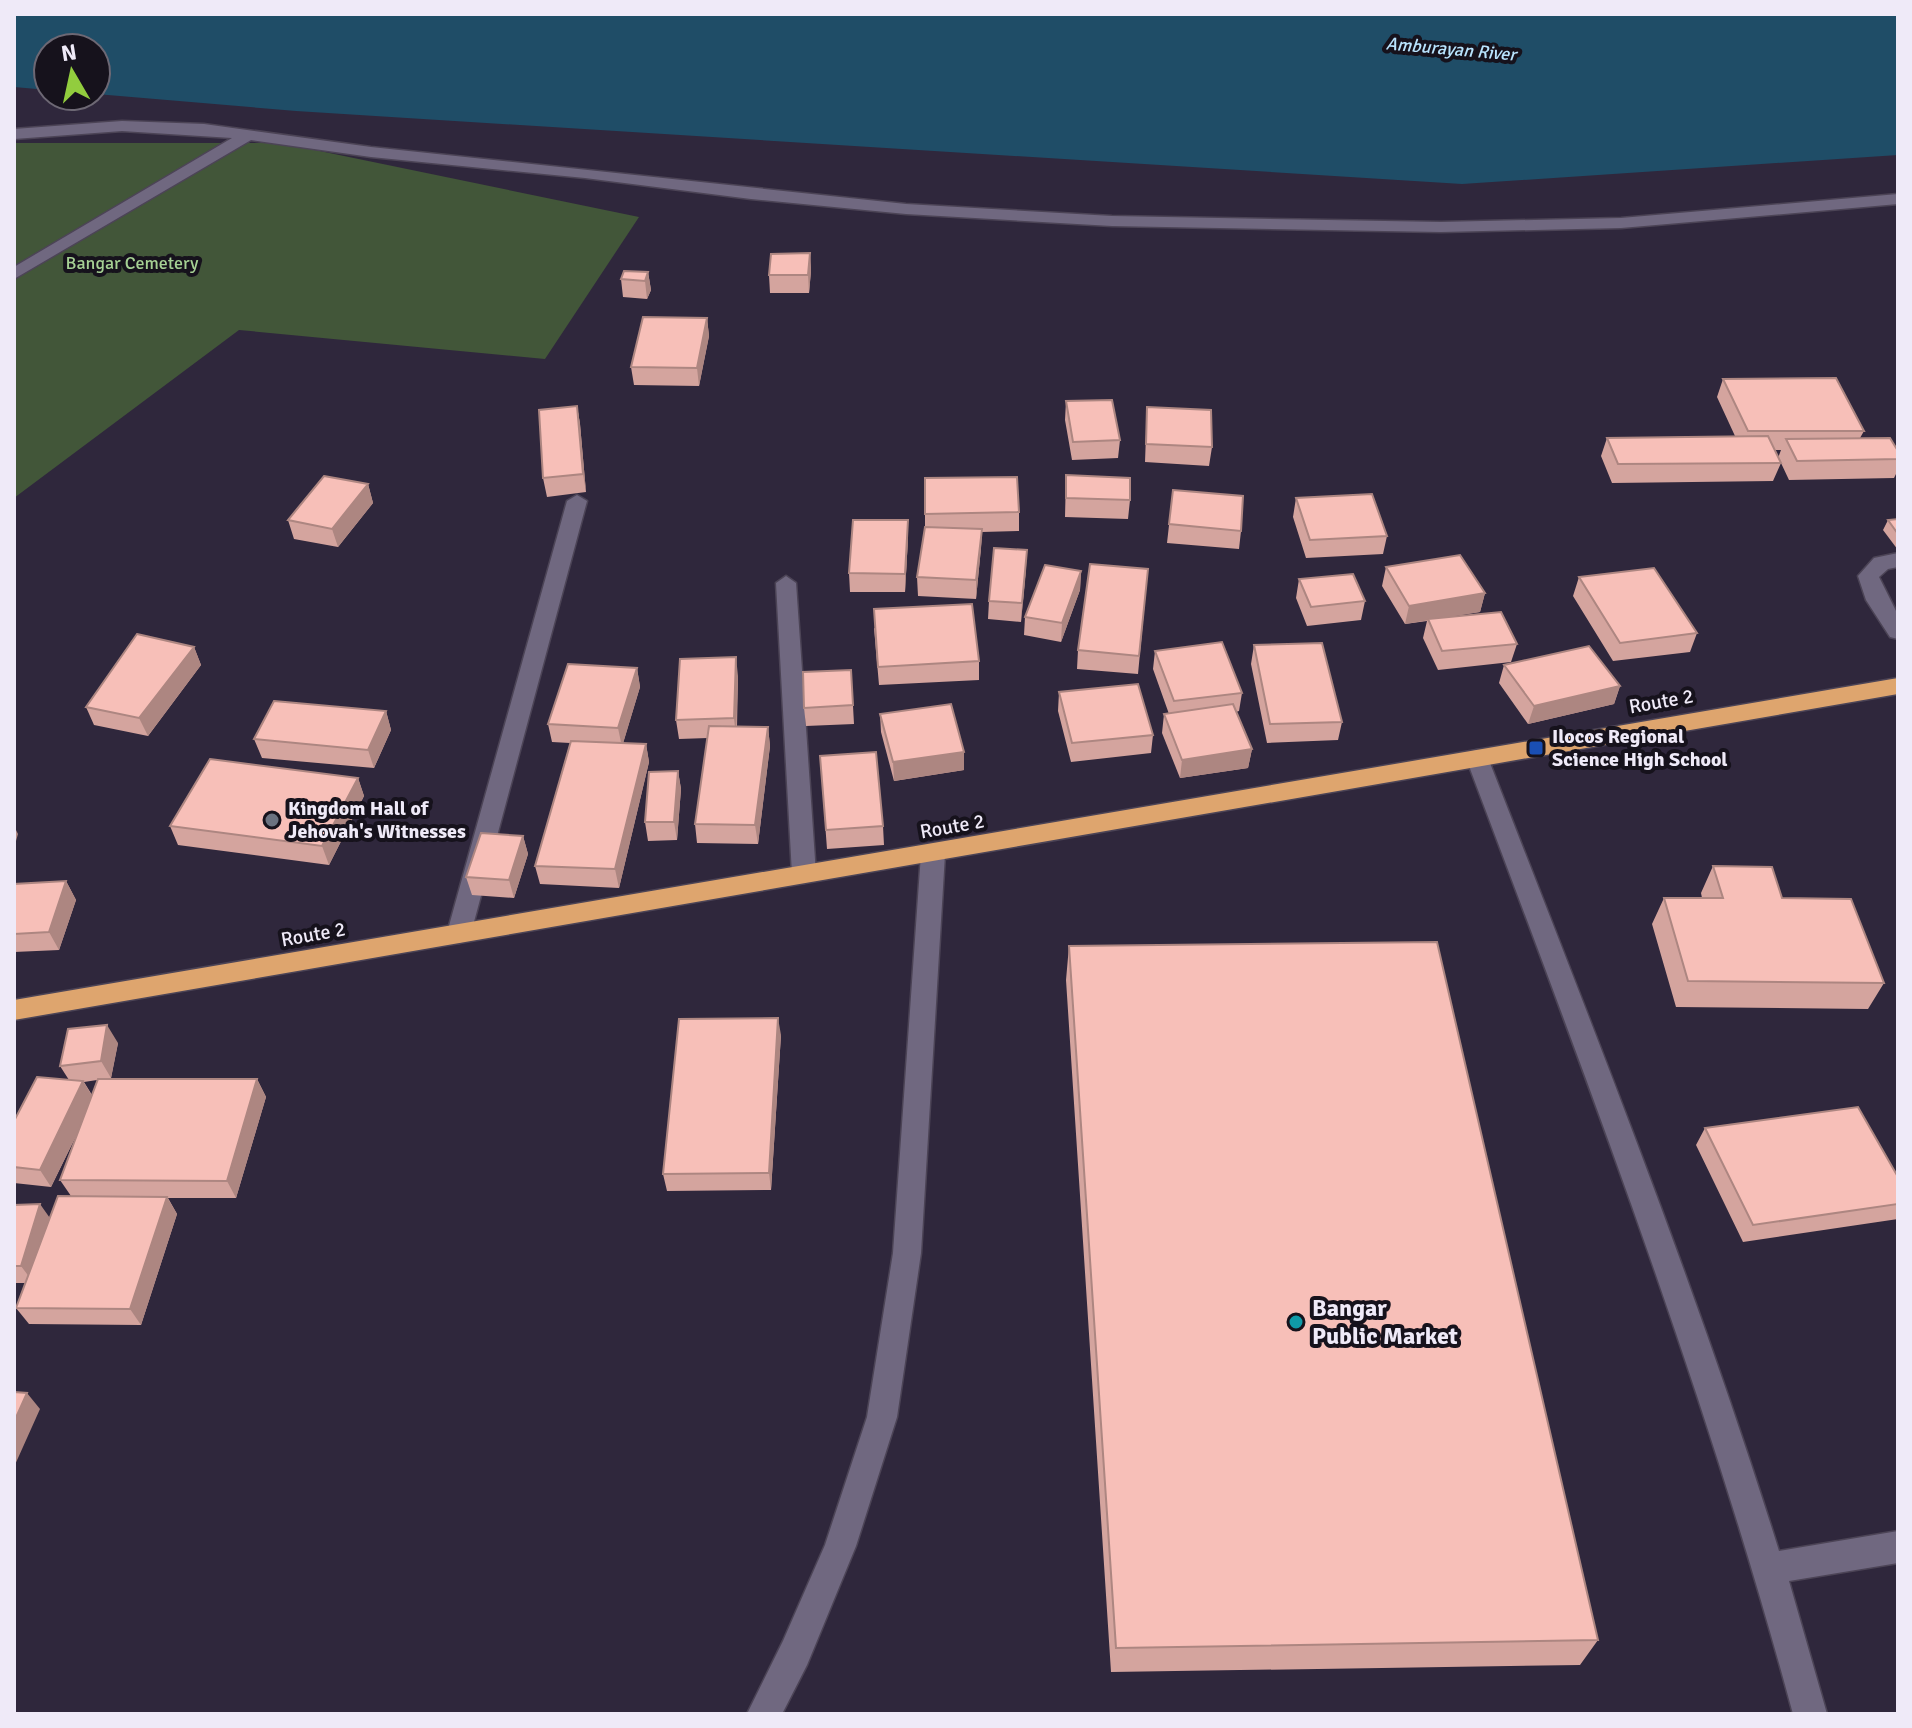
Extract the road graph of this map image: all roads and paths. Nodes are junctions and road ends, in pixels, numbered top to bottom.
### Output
1 (14, 134) edge
2 (250, 134) junction
3 (1898, 199) edge
4 (14, 274) edge
5 (577, 501) edge
6 (1898, 560) edge
7 (786, 583) dead end
8 (1898, 632) edge
9 (1898, 686) edge
10 (1477, 758) junction
11 (933, 854) junction
12 (804, 874) junction
13 (459, 933) junction
14 (14, 1010) edge
15 (1898, 1547) edge
16 (1771, 1568) junction
17 (764, 1714) edge
18 (1810, 1714) edge

1 - 2 street
2 - 3 street
2 - 4 street
5 - 13 street
6 - 8 street
7 - 12 street
9 - 10 highway, Route 2
10 - 11 highway, Route 2
10 - 16 street
11 - 12 highway, Route 2
11 - 17 street
12 - 13 highway, Route 2
13 - 14 highway, Route 2
15 - 16 street
16 - 18 street

